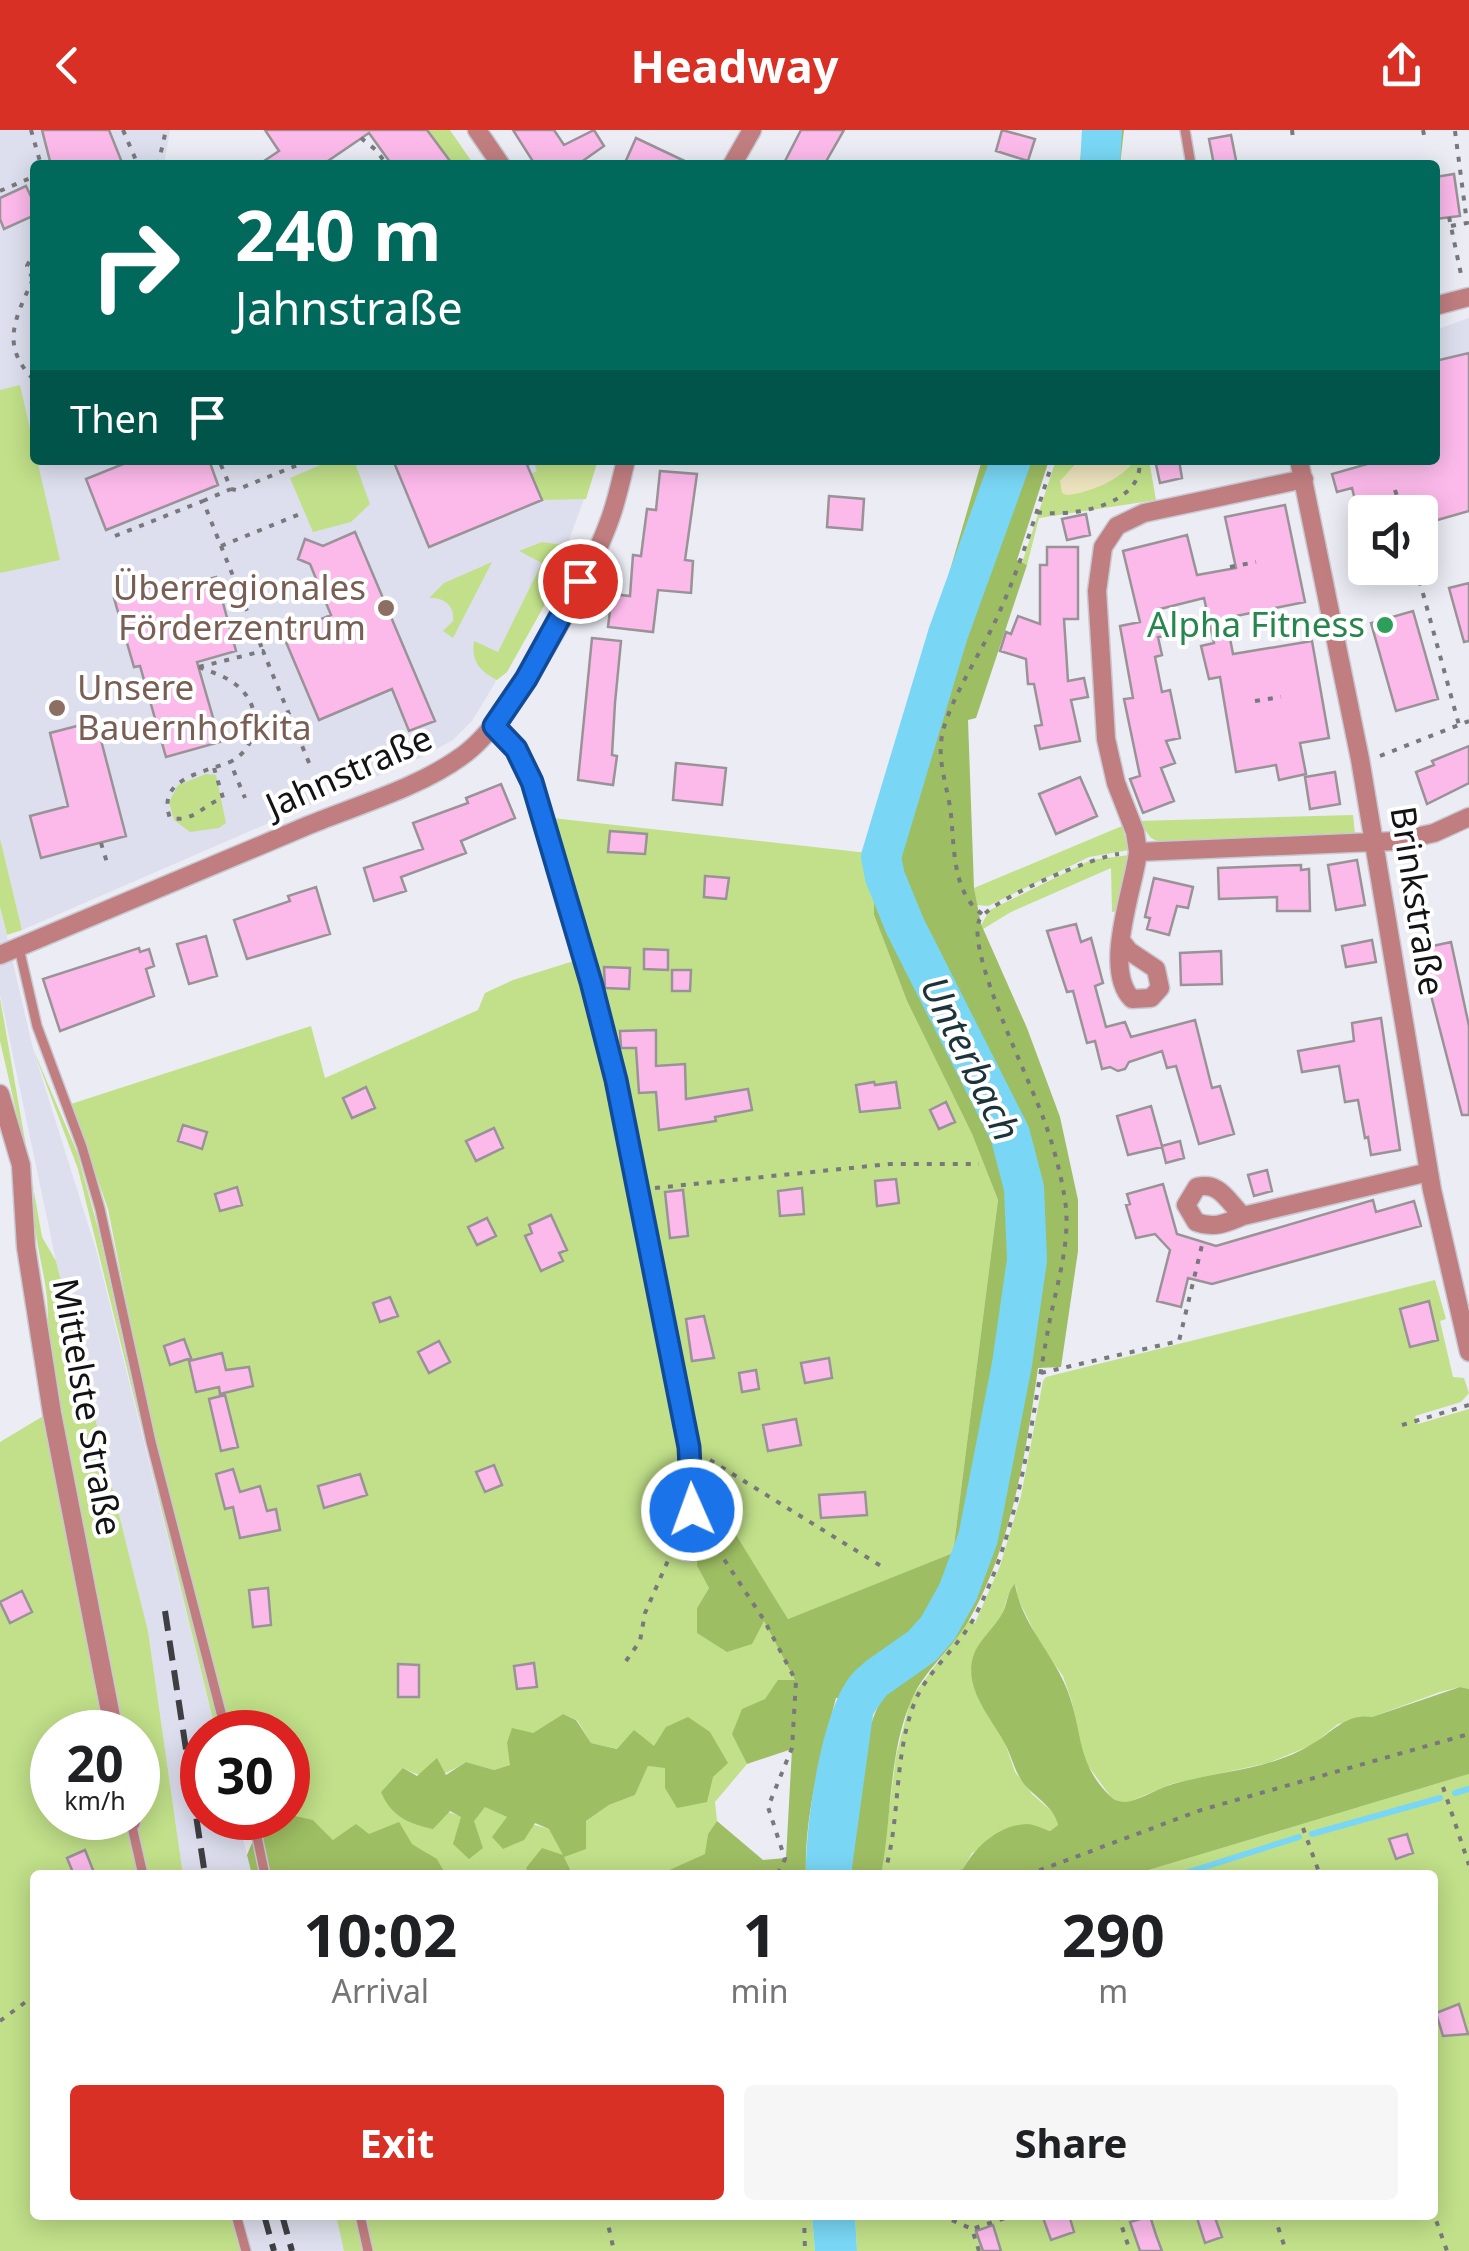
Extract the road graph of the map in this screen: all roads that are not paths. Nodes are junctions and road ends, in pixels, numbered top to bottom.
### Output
1 (477, 130) edge
2 (752, 130) edge
3 (1185, 130) edge
4 (498, 160) edge
5 (735, 160) edge
6 (1190, 160) edge
7 (1468, 297) edge
8 (1440, 305) edge
9 (625, 465) edge
10 (1301, 465) edge
11 (1304, 480) junction
12 (494, 726) junction
13 (1469, 816) edge
14 (1374, 843) junction
15 (1138, 852) junction
16 (1122, 942) dead end
17 (18, 947) junction
18 (0, 955) edge
19 (0, 1094) edge
20 (1429, 1172) junction
21 (1244, 1216) junction
22 (1469, 1352) edge
23 (682, 1548) road end
24 (110, 1710) edge
25 (220, 1710) edge
26 (135, 1840) edge
27 (258, 1840) edge
28 (143, 1870) edge
29 (264, 1870) edge
30 (237, 2220) edge
31 (361, 2220) edge
32 (246, 2251) edge
33 (368, 2251) edge

1 - 4 street
2 - 5 street
3 - 6 lane
7 - 8 street
9 - 12 street, Jahnstraße
10 - 11 street, Brinkstraße
11 - 14 street, Brinkstraße
11 - 15 street
12 - 17 street, Jahnstraße
12 - 23 street
13 - 14 street
14 - 15 street
14 - 20 street, Brinkstraße
15 - 16 street
17 - 18 street, Jahnstraße
17 - 25 lane
19 - 24 street, Mittelste Straße
20 - 21 street
20 - 22 street, Brinkstraße
21 - 21 street
26 - 28 lane
27 - 29 lane
30 - 32 lane
31 - 33 lane

